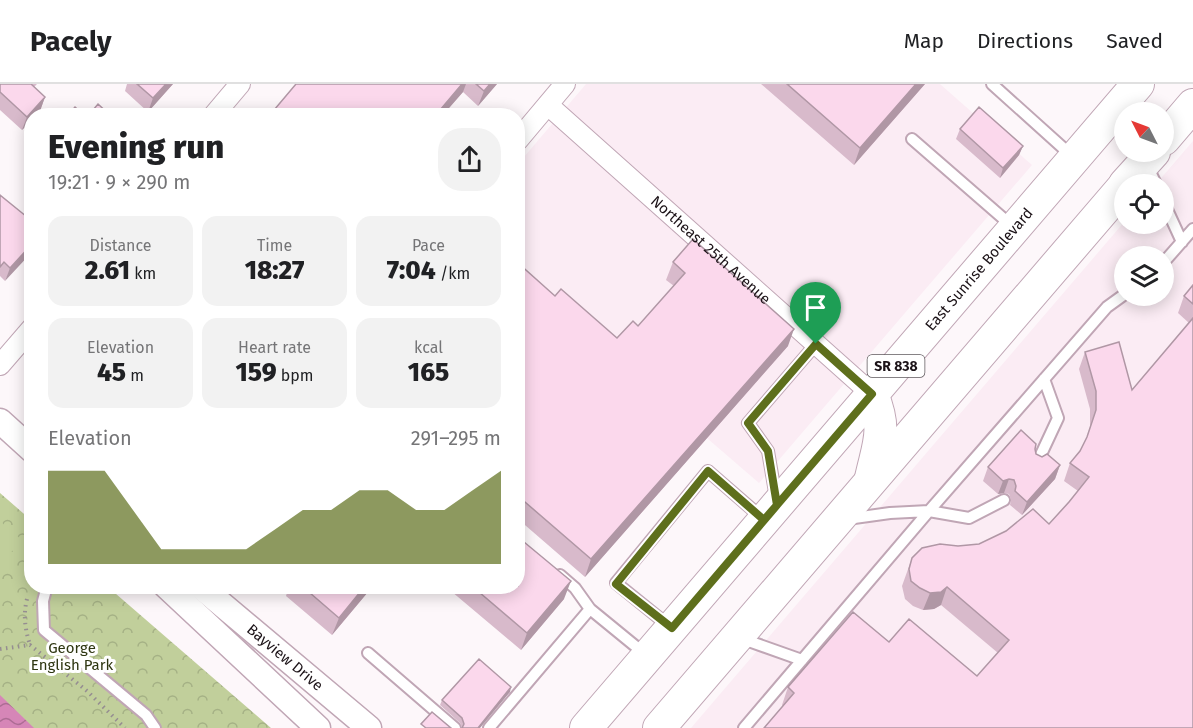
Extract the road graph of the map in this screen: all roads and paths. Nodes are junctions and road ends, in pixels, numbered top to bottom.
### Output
1 (240, 84) edge
2 (565, 84) edge
3 (992, 84) edge
4 (1138, 84) edge
5 (548, 105) junction
6 (1193, 105) edge
7 (220, 108) edge
8 (525, 132) edge
9 (912, 139) dead end
10 (1075, 158) junction
11 (1145, 168) edge
12 (1174, 225) edge
13 (1015, 228) junction
14 (1193, 229) edge
15 (1182, 242) junction
16 (1174, 251) edge
17 (1114, 302) edge
18 (24, 337) edge
19 (816, 344) junction
20 (0, 365) edge
21 (1044, 379) junction
22 (872, 394) junction
23 (0, 422) edge
24 (24, 443) edge
25 (1037, 463) edge
26 (870, 481) junction
27 (1004, 500) dead end
28 (929, 512) junction
29 (771, 513) junction
30 (838, 520) junction
31 (550, 566) edge
32 (45, 594) edge
33 (175, 594) edge
34 (210, 594) edge
35 (590, 609) junction
36 (672, 628) junction
37 (737, 637) junction
38 (0, 649) edge
39 (368, 653) dead end
40 (647, 657) junction
41 (802, 660) junction
42 (125, 728) edge
43 (155, 728) edge
44 (318, 728) edge
45 (369, 728) edge
46 (455, 728) edge
47 (489, 728) edge
48 (586, 728) edge
49 (659, 728) edge
50 (744, 728) edge

1 - 7 street
2 - 5 street
3 - 10 lane
4 - 10 main road, East Sunrise Boulevard / SR 838
5 - 8 street
5 - 19 street, Northeast 25th Avenue
6 - 11 main road
9 - 13 lane
10 - 13 main road, East Sunrise Boulevard / SR 838
11 - 26 main road
12 - 15 lane
13 - 22 main road, East Sunrise Boulevard / SR 838
14 - 15 lane
15 - 16 lane
17 - 21 lane
18 - 20 street
19 - 22 street, Northeast 25th Avenue
19 - 29 lane
21 - 25 lane
21 - 28 lane
22 - 26 main road
22 - 29 main road, East Sunrise Boulevard / SR 838
23 - 24 street
26 - 30 main road
27 - 28 lane
28 - 30 lane
28 - 41 lane
29 - 36 main road, East Sunrise Boulevard / SR 838
29 - 36 lane
30 - 37 main road
31 - 35 lane
32 - 43 lane
33 - 44 street, Bayview Drive
34 - 45 street, Bayview Drive
35 - 40 lane
35 - 47 lane
36 - 40 main road, East Sunrise Boulevard / SR 838
37 - 41 lane
37 - 49 main road
38 - 42 path
39 - 46 lane
40 - 48 main road, East Sunrise Boulevard / SR 838
41 - 50 lane

